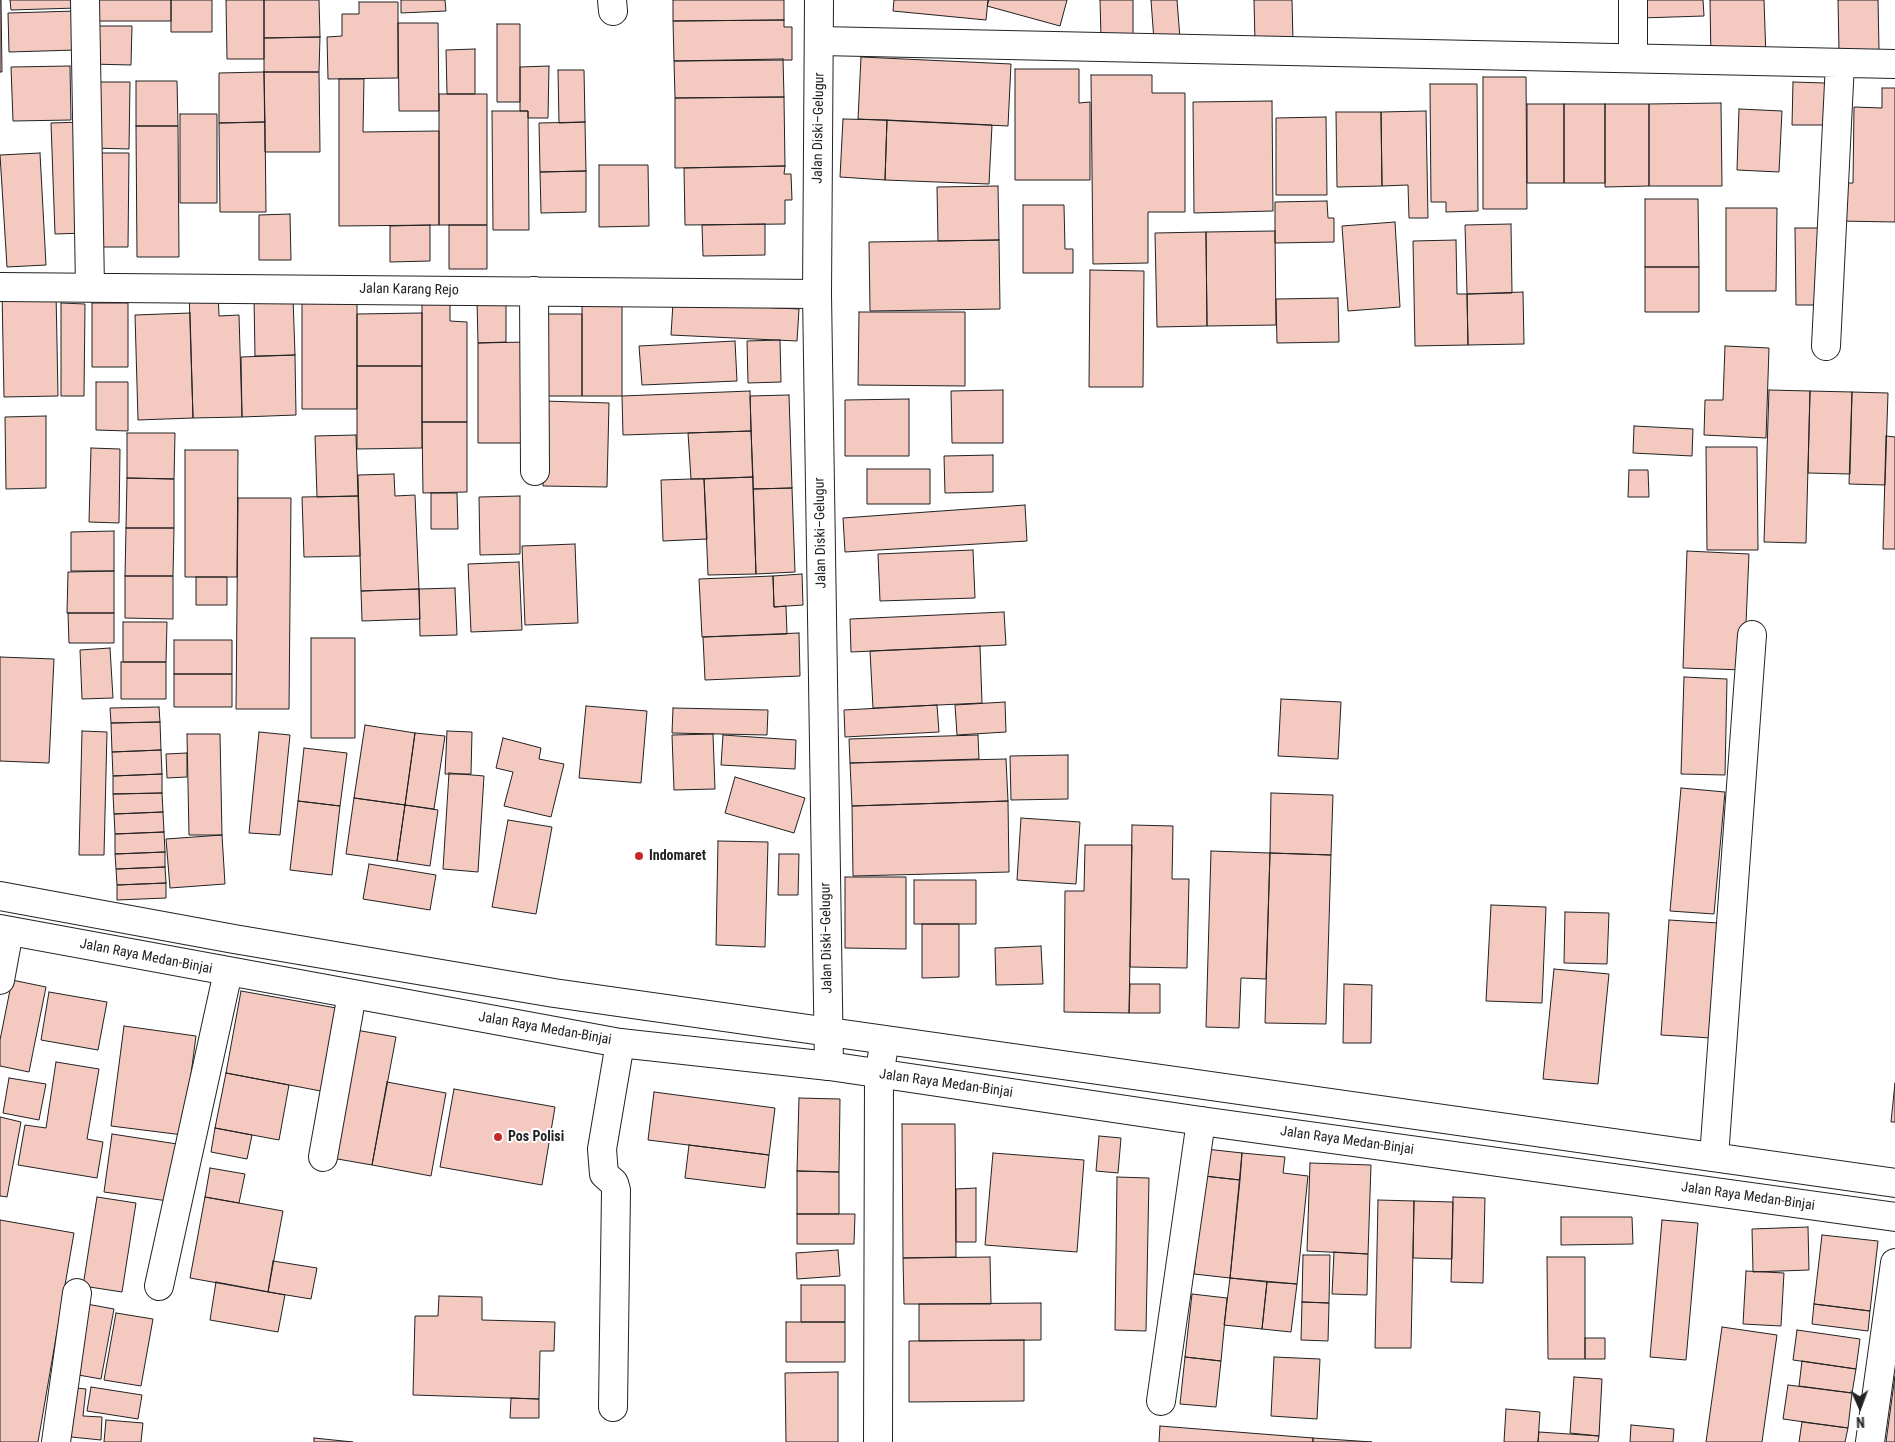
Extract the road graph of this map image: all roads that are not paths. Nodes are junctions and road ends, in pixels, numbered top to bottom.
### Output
1 (85, 0) edge
2 (819, 0) edge
3 (1633, 0) edge
4 (820, 40) junction
5 (1633, 58) junction
6 (1840, 63) junction
7 (1895, 64) edge
8 (0, 287) edge
9 (90, 287) junction
10 (534, 291) junction
11 (817, 294) junction
12 (1826, 346) dead end
13 (535, 471) dead end
14 (1752, 635) dead end
15 (0, 896) edge
16 (4, 930) edge
17 (228, 972) junction
18 (0, 980) edge
19 (352, 994) junction
20 (829, 1031) junction
21 (885, 1041) junction
22 (620, 1043) junction
23 (828, 1066) junction
24 (879, 1074) junction
25 (1201, 1121) junction
26 (323, 1157) dead end
27 (1714, 1157) junction
28 (1895, 1183) edge
29 (1895, 1218) edge
30 (1895, 1263) edge
31 (159, 1286) dead end
32 (77, 1293) dead end
33 (1161, 1401) dead end
34 (613, 1407) dead end
35 (56, 1442) edge
36 (878, 1442) edge
37 (1870, 1442) edge

1 - 9 main road
2 - 4 main road, Jalan Diski–Gelugur
3 - 5 main road
4 - 5 main road
4 - 11 main road, Jalan Diski–Gelugur
5 - 6 main road
6 - 7 main road
6 - 12 main road
8 - 9 main road, Jalan Karang Rejo
9 - 10 main road, Jalan Karang Rejo
10 - 11 main road, Jalan Karang Rejo
10 - 13 main road
11 - 20 main road, Jalan Diski–Gelugur
14 - 27 main road
15 - 20 main road
16 - 17 main road, Jalan Raya Medan-Binjai
16 - 18 main road
17 - 19 main road, Jalan Raya Medan-Binjai
17 - 31 main road
19 - 22 main road, Jalan Raya Medan-Binjai
19 - 26 main road
20 - 21 main road
20 - 23 main road, Jalan Diski–Gelugur
21 - 24 main road
21 - 27 main road
22 - 23 main road, Jalan Raya Medan-Binjai
22 - 34 main road
23 - 24 main road, Jalan Raya Medan-Binjai
24 - 25 main road, Jalan Raya Medan-Binjai
24 - 36 main road
25 - 29 main road, Jalan Raya Medan-Binjai
25 - 33 main road
27 - 28 main road
30 - 37 main road
32 - 35 main road

